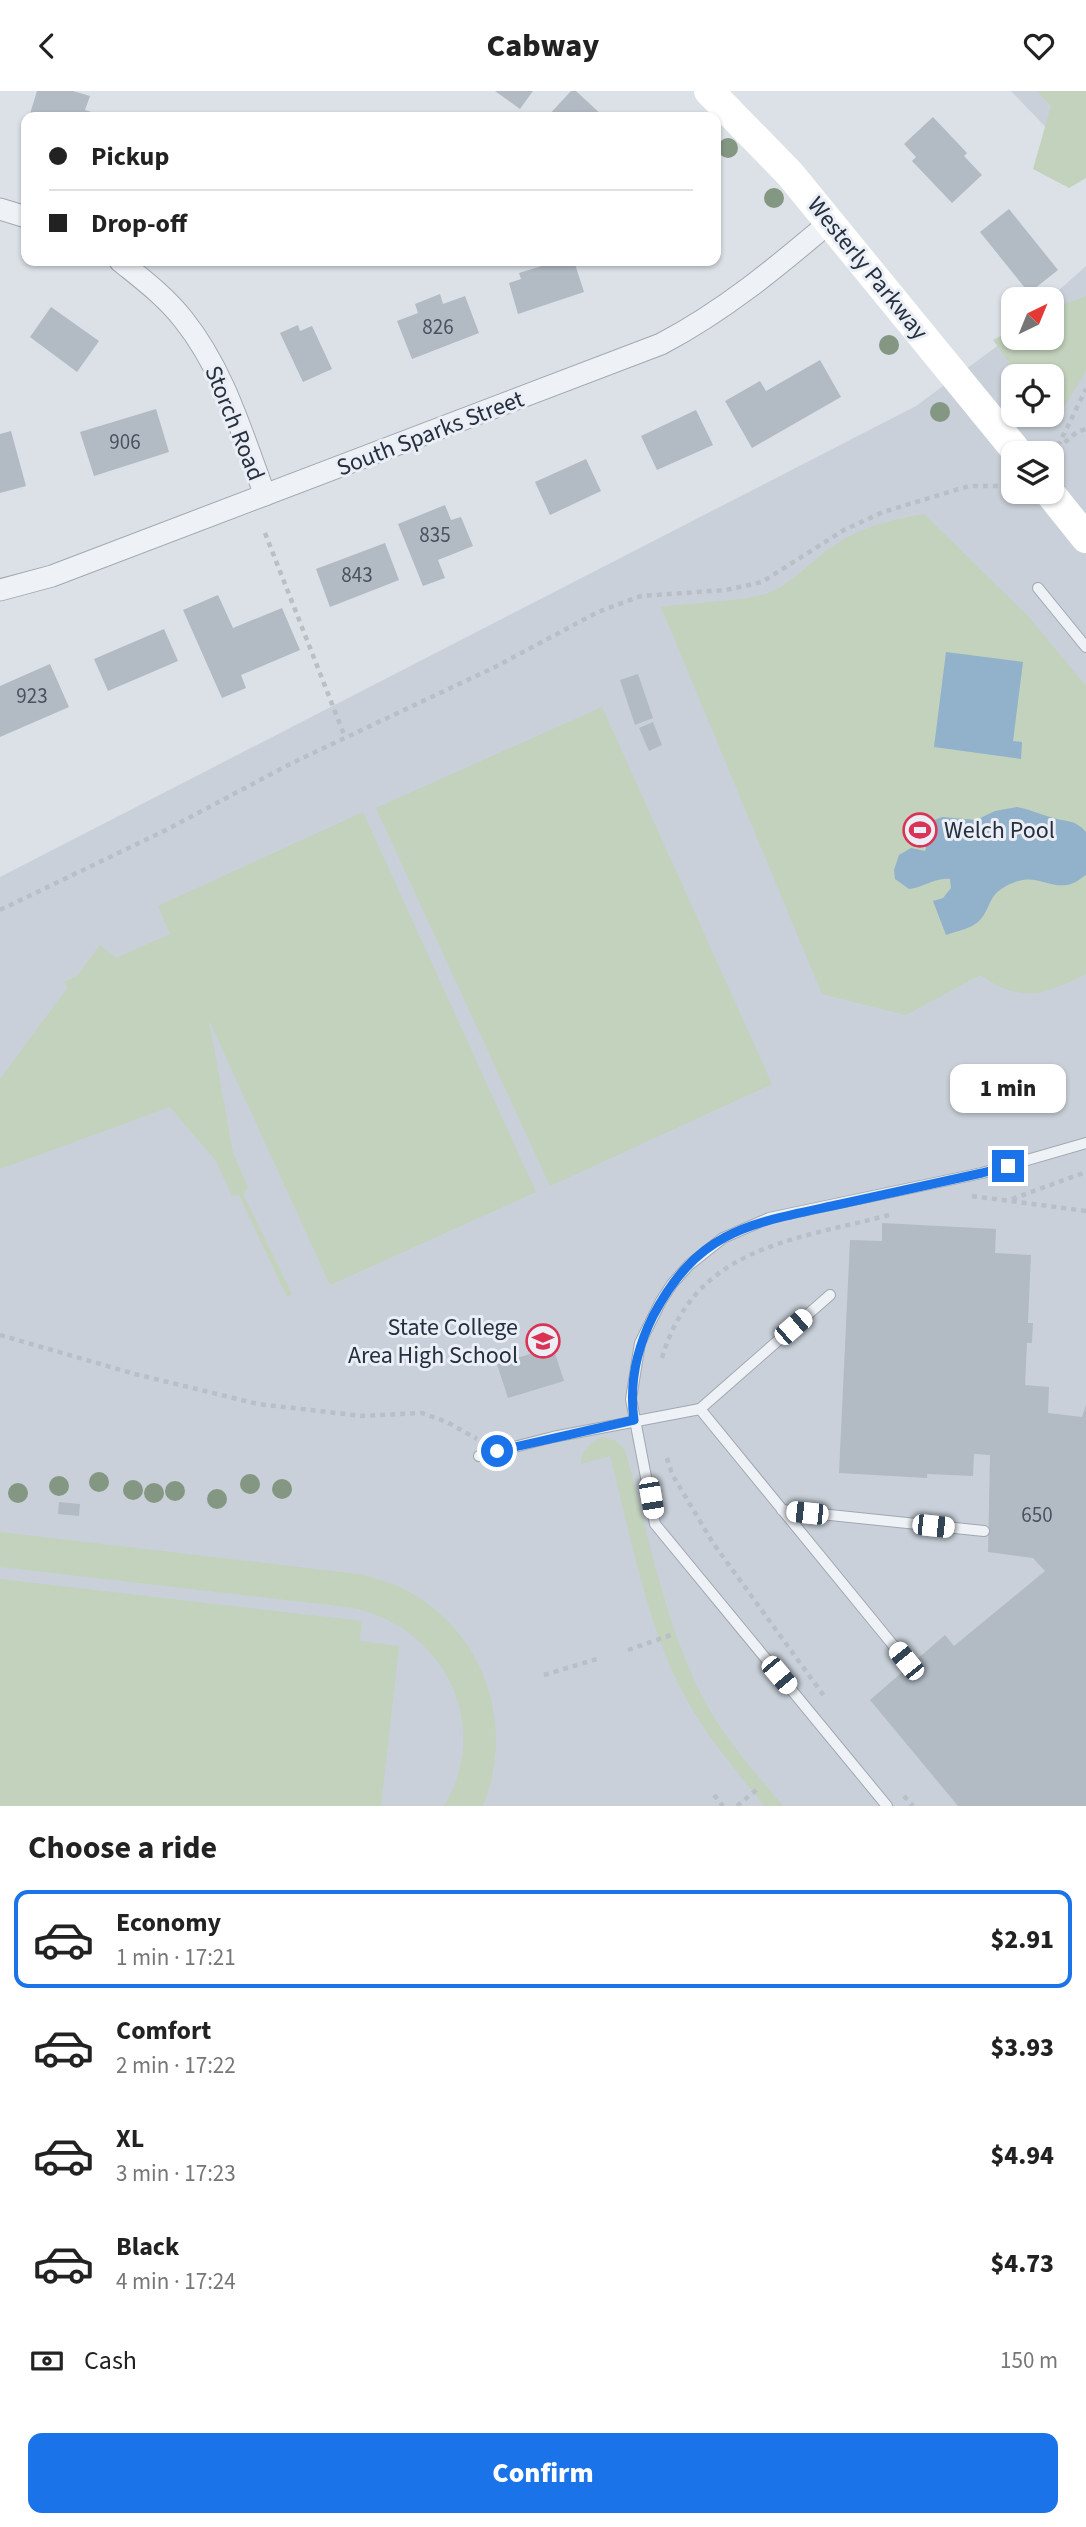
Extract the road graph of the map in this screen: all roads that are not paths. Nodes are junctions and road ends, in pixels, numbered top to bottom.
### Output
1 (709, 91) edge
2 (0, 209) edge
3 (21, 215) edge
4 (831, 221) junction
5 (126, 266) edge
6 (1008, 441) edge
7 (265, 495) junction
8 (1059, 504) edge
9 (1086, 538) edge
10 (1038, 588) dead end
11 (0, 590) edge
12 (1086, 647) edge
13 (1086, 1143) edge
14 (831, 1295) dead end
15 (699, 1409) junction
16 (634, 1420) junction
17 (479, 1456) dead end
18 (782, 1510) junction
19 (984, 1531) dead end
20 (906, 1661) dead end
21 (887, 1806) edge

1 - 4 main road, Westerly Parkway
2 - 3 street
4 - 6 main road, Westerly Parkway
4 - 7 street, South Sparks Street
5 - 7 street, Storch Road
7 - 11 street, South Sparks Street
8 - 9 main road
10 - 12 lane
13 - 16 lane
14 - 15 lane
15 - 16 lane
15 - 18 lane
16 - 17 lane
16 - 21 lane
18 - 19 lane
18 - 20 lane

